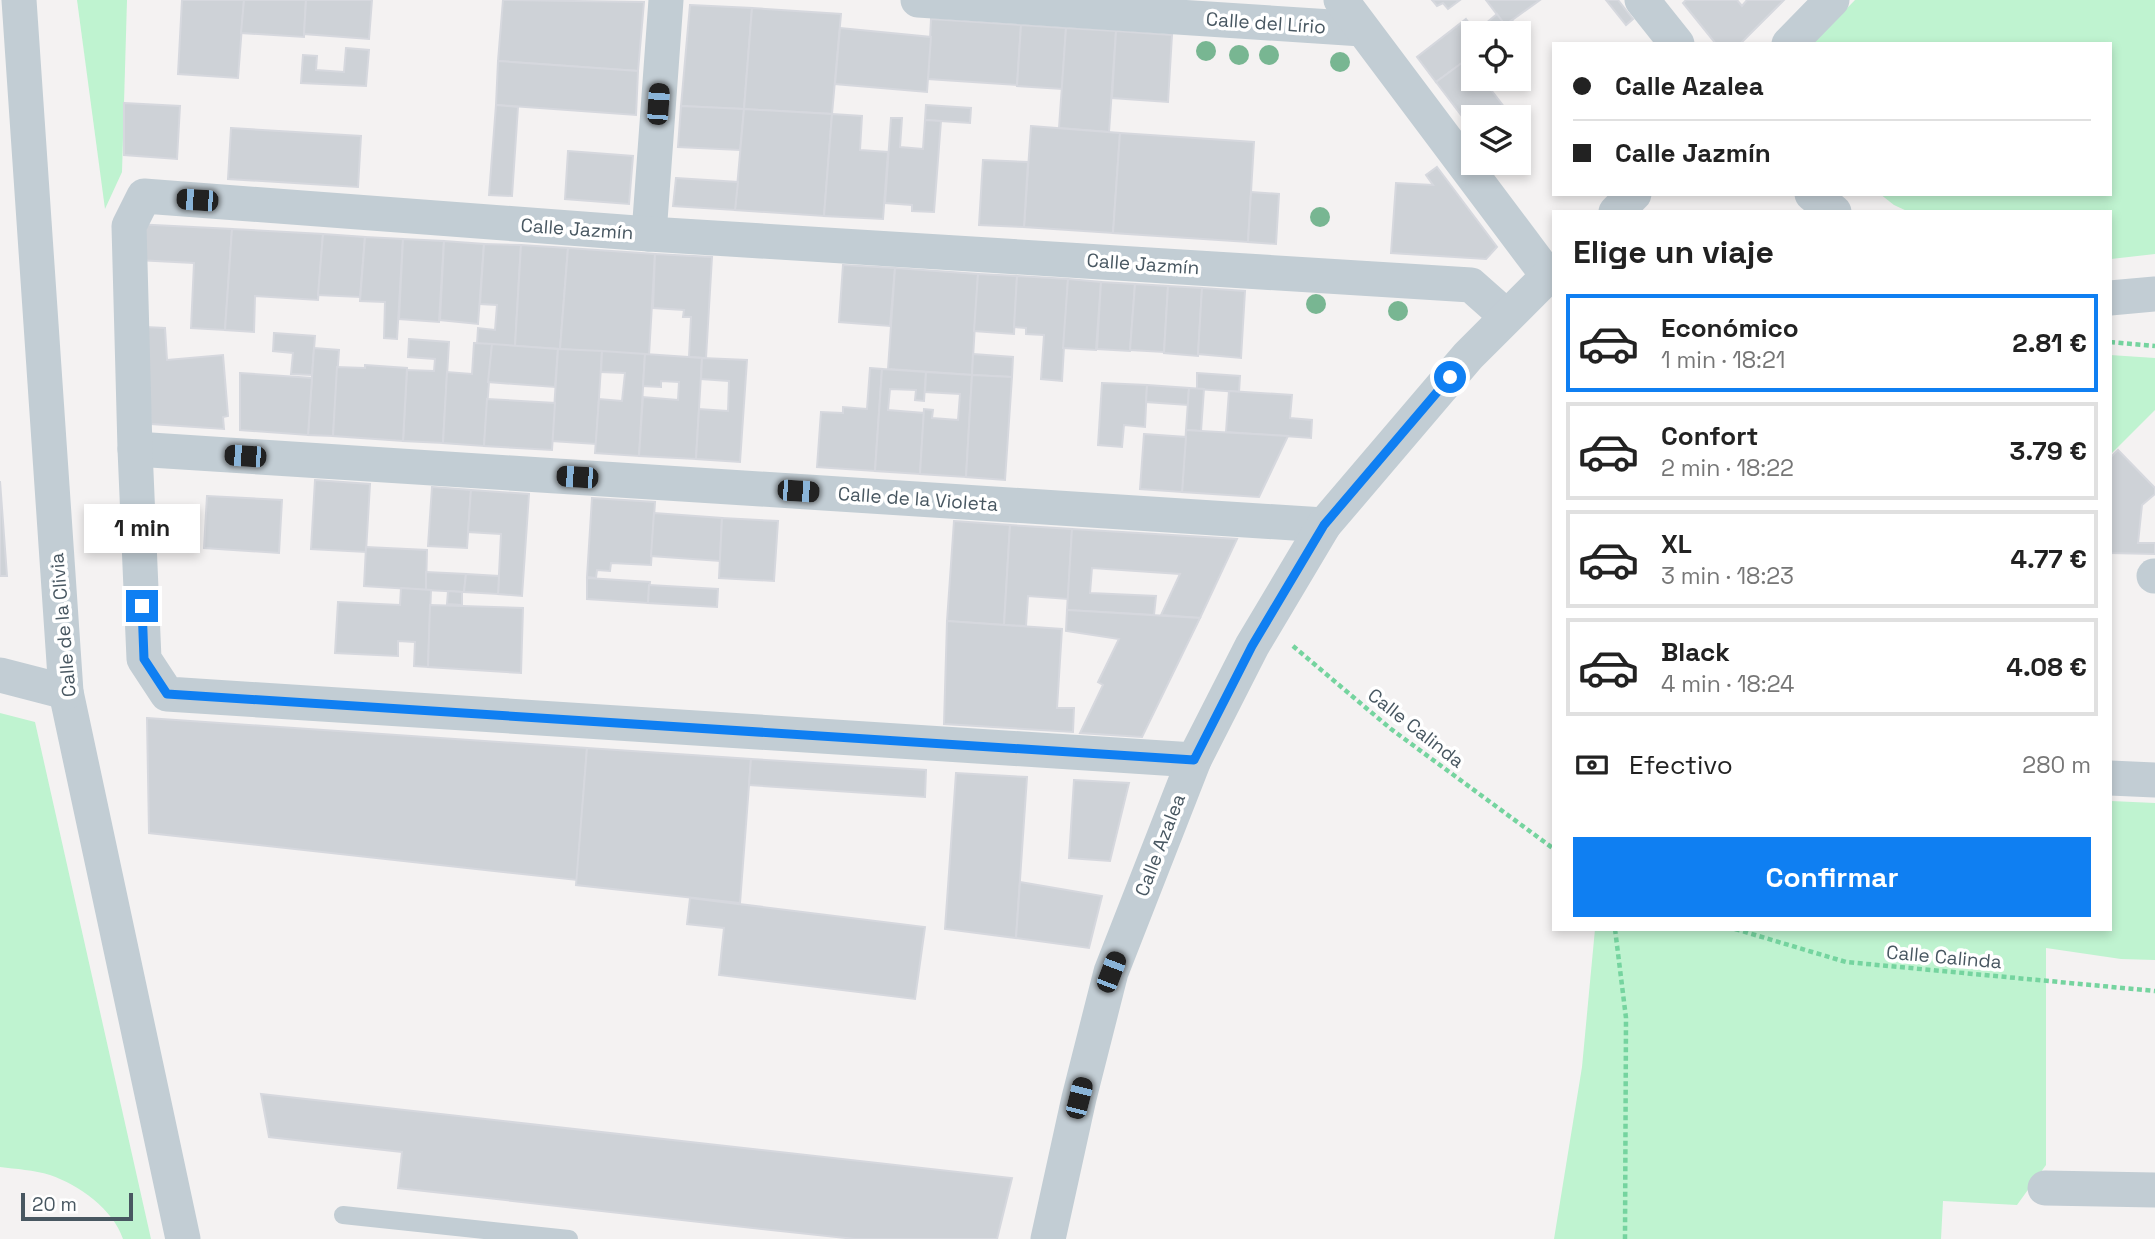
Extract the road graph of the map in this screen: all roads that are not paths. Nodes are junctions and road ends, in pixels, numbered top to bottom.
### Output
1 (19, 0) edge
2 (666, 0) edge
3 (918, 0) edge
4 (1341, 0) edge
5 (1642, 0) edge
6 (1832, 0) edge
7 (1362, 29) junction
8 (1675, 42) edge
9 (1791, 42) edge
10 (1632, 196) edge
11 (1815, 196) edge
12 (1618, 210) edge
13 (1832, 210) edge
14 (649, 234) junction
15 (1551, 273) edge
16 (2155, 294) edge
17 (2112, 298) edge
18 (1506, 316) junction
19 (135, 449) junction
20 (1324, 525) junction
21 (0, 675) edge
22 (66, 692) junction
23 (1194, 760) junction
24 (2112, 778) edge
25 (2155, 780) edge
26 (2045, 1188) dead end
27 (2155, 1190) edge
28 (343, 1215) dead end
29 (183, 1239) edge
30 (569, 1239) edge
31 (1048, 1239) edge

1 - 22 street, Calle de la Clivia
2 - 14 street
3 - 7 street, Calle del Lírio
4 - 7 street
5 - 8 street
6 - 9 street
7 - 15 street
10 - 12 street
11 - 13 street
14 - 18 street, Calle Jazmín
14 - 19 street, Calle Jazmín
15 - 18 street, Calle Azalea
16 - 17 street
18 - 20 street, Calle Azalea
19 - 20 street, Calle de la Violeta
19 - 23 street, Calle Jazmín
20 - 23 street, Calle Azalea
21 - 22 street
22 - 29 street, Calle de la Clivia
23 - 31 street, Calle Azalea
24 - 25 street
26 - 27 street
28 - 30 lane

